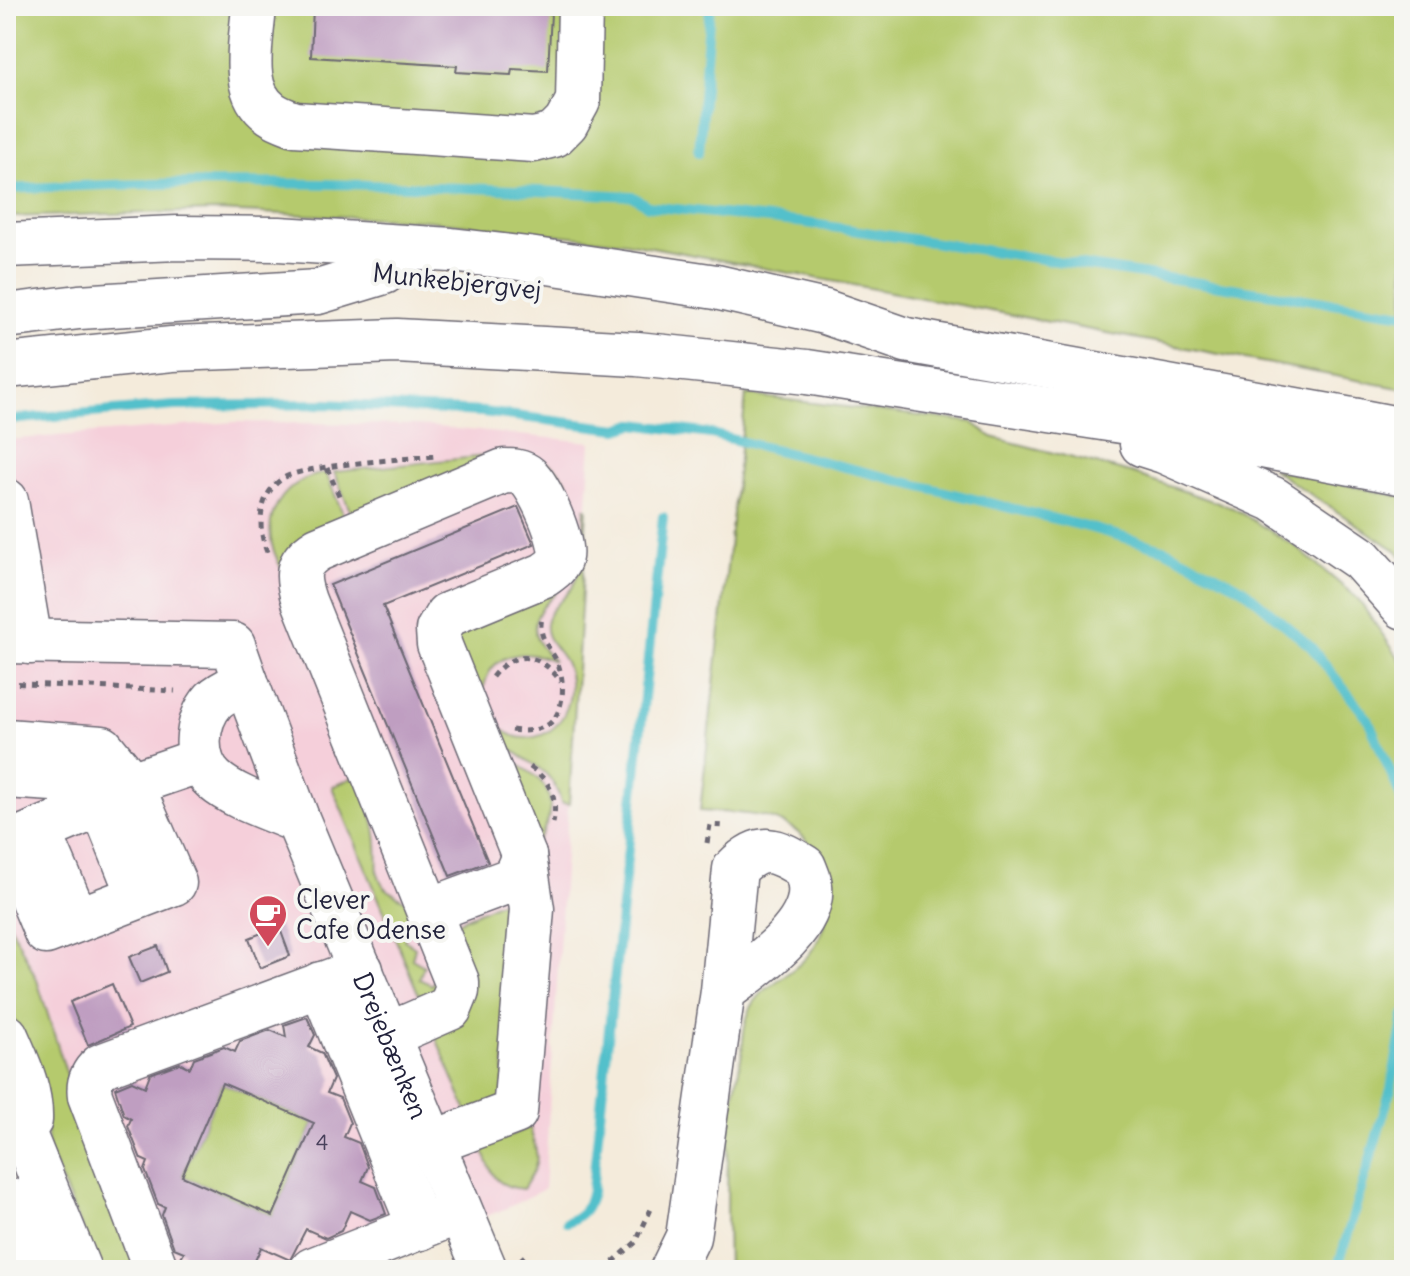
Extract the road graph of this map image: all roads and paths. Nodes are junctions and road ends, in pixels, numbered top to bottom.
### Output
1 (254, 6) edge
2 (580, 6) edge
3 (6, 245) edge
4 (6, 272) edge
5 (384, 272) junction
6 (6, 316) edge
7 (906, 340) junction
8 (6, 366) edge
9 (974, 398) junction
10 (1404, 428) edge
11 (1404, 473) edge
12 (6, 501) edge
13 (1404, 607) edge
14 (18, 641) edge
15 (6, 683) edge
16 (562, 683) dead end
17 (231, 690) junction
18 (488, 692) dead end
19 (6, 713) edge
20 (6, 741) edge
21 (102, 748) junction
22 (201, 760) junction
23 (518, 762) dead end
24 (6, 776) edge
25 (60, 819) edge
26 (298, 821) junction
27 (524, 856) junction
28 (425, 901) junction
29 (109, 908) junction
30 (341, 977) junction
31 (723, 991) dead end
32 (388, 1035) junction
33 (6, 1036) edge
34 (6, 1090) edge
35 (432, 1143) junction
36 (29, 1147) junction
37 (6, 1199) edge
38 (459, 1212) junction
39 (420, 1228) junction
40 (39, 1270) edge
41 (79, 1270) edge
42 (156, 1270) edge
43 (312, 1270) edge
44 (485, 1270) edge
45 (672, 1270) edge

1 - 2 main road
3 - 7 main road
4 - 5 main road, Munkebjergvej
5 - 6 main road
5 - 7 main road, Munkebjergvej
7 - 10 main road
8 - 9 main road
9 - 11 main road
9 - 13 main road
12 - 14 main road
14 - 17 main road, Drejebænken
15 - 17 path
16 - 18 path
17 - 22 main road
17 - 26 main road, Drejebænken
19 - 21 main road
20 - 21 main road
21 - 25 main road
22 - 25 main road
22 - 26 main road
23 - 27 path
24 - 25 main road
25 - 29 main road
25 - 29 main road
25 - 29 main road
26 - 30 main road, Drejebænken
27 - 28 main road
27 - 28 main road
27 - 35 main road
28 - 32 main road
30 - 32 main road, Drejebænken
30 - 39 main road
30 - 42 main road
31 - 45 main road
32 - 35 main road, Drejebænken
33 - 36 main road
34 - 36 main road
35 - 38 main road, Drejebænken
36 - 41 main road
37 - 40 main road
38 - 39 main road
38 - 44 main road, Drejebænken
39 - 43 main road

